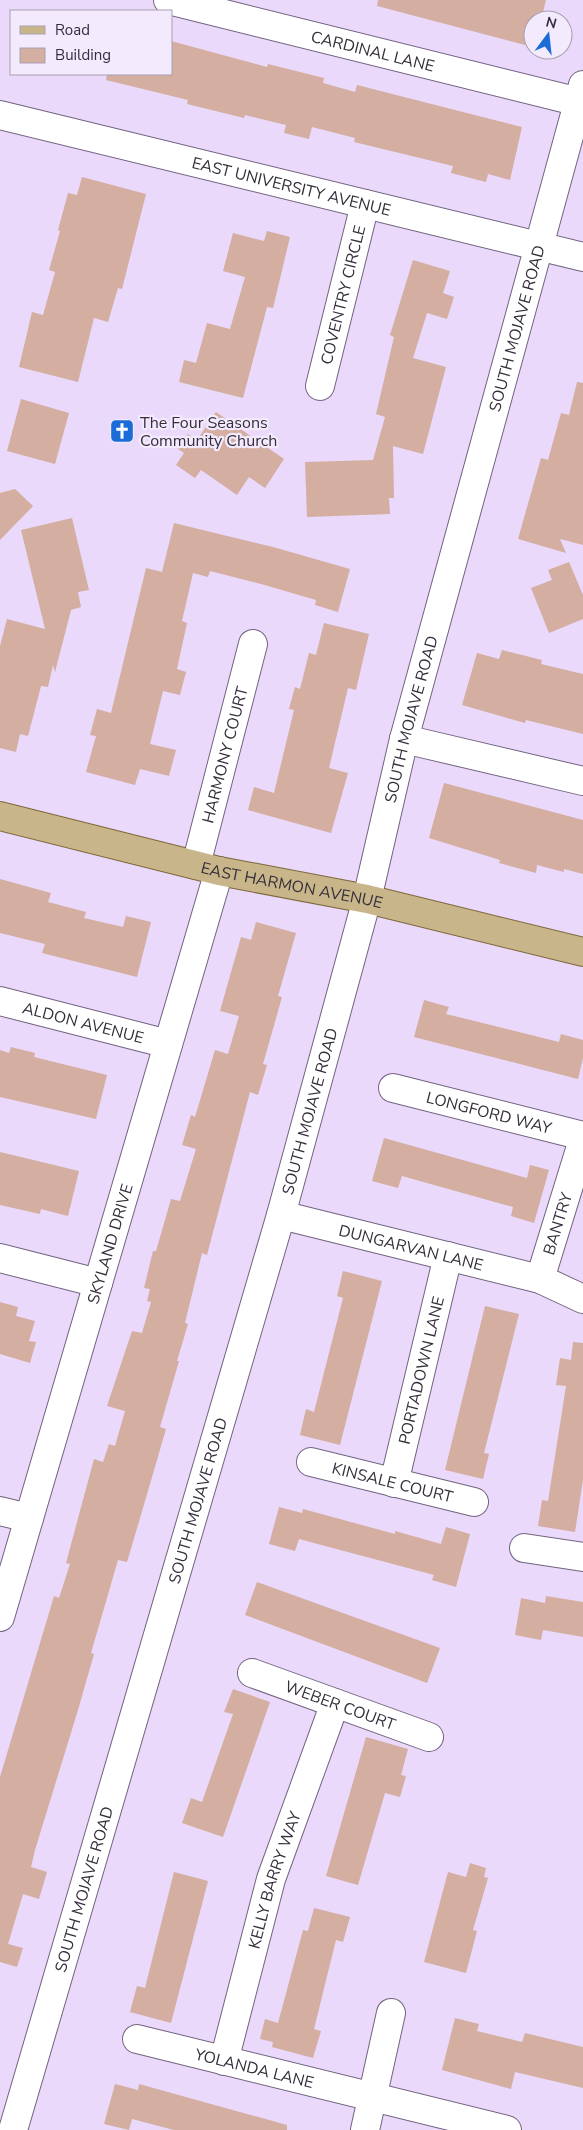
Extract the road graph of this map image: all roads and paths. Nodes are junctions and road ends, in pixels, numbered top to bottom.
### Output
1 (168, 0) edge
2 (582, 97) edge
3 (0, 115) edge
4 (365, 204) junction
5 (540, 246) junction
6 (583, 257) edge
7 (320, 386) dead end
8 (253, 644) dead end
9 (404, 739) junction
10 (583, 781) edge
11 (0, 816) edge
12 (207, 868) junction
13 (367, 899) junction
14 (583, 952) edge
15 (0, 1001) edge
16 (168, 1044) junction
17 (394, 1088) dead end
18 (583, 1138) edge
19 (281, 1215) junction
20 (448, 1256) junction
21 (0, 1258) edge
22 (540, 1279) junction
23 (98, 1283) junction
24 (583, 1299) edge
25 (311, 1462) dead end
26 (394, 1483) junction
27 (474, 1502) dead end
28 (0, 1511) edge
29 (29, 1518) junction
30 (524, 1548) dead end
31 (583, 1557) edge
32 (0, 1617) edge
33 (252, 1673) dead end
34 (335, 1704) junction
35 (429, 1737) dead end
36 (391, 2014) dead end
37 (137, 2039) dead end
38 (224, 2061) junction
39 (373, 2097) junction
40 (13, 2130) edge
41 (365, 2130) edge
42 (507, 2130) edge

1 - 2 street, CARDINAL LANE
2 - 5 street, SOUTH MOJAVE ROAD
3 - 4 street, EAST UNIVERSITY AVENUE
4 - 5 street, EAST UNIVERSITY AVENUE
4 - 7 street, COVENTRY CIRCLE
5 - 6 street, EAST UNIVERSITY AVENUE
5 - 9 street, SOUTH MOJAVE ROAD
8 - 12 street, HARMONY COURT
9 - 10 street
9 - 13 street, SOUTH MOJAVE ROAD
11 - 12 main road, EAST HARMON AVENUE
12 - 13 main road, EAST HARMON AVENUE
12 - 16 street, SKYLAND DRIVE
13 - 14 main road, EAST HARMON AVENUE
13 - 19 street, SOUTH MOJAVE ROAD
15 - 16 street, ALDON AVENUE
16 - 23 street, SKYLAND DRIVE
17 - 18 street, LONGFORD WAY
18 - 22 street, BANTRY
19 - 20 street, DUNGARVAN LANE
19 - 40 street, SOUTH MOJAVE ROAD
20 - 22 street, DUNGARVAN LANE
20 - 26 street, PORTADOWN LANE
21 - 23 street
22 - 24 street, DUNGARVAN LANE
23 - 29 street, SKYLAND DRIVE
25 - 26 street, KINSALE COURT
26 - 27 street, KINSALE COURT
28 - 29 street
29 - 32 street, SKYLAND DRIVE
30 - 31 street
33 - 34 street, WEBER COURT
34 - 35 street, WEBER COURT
34 - 38 street, KELLY BARRY WAY
36 - 39 street
37 - 38 street, YOLANDA LANE
38 - 39 street, YOLANDA LANE
39 - 41 street
39 - 42 street, YOLANDA LANE

